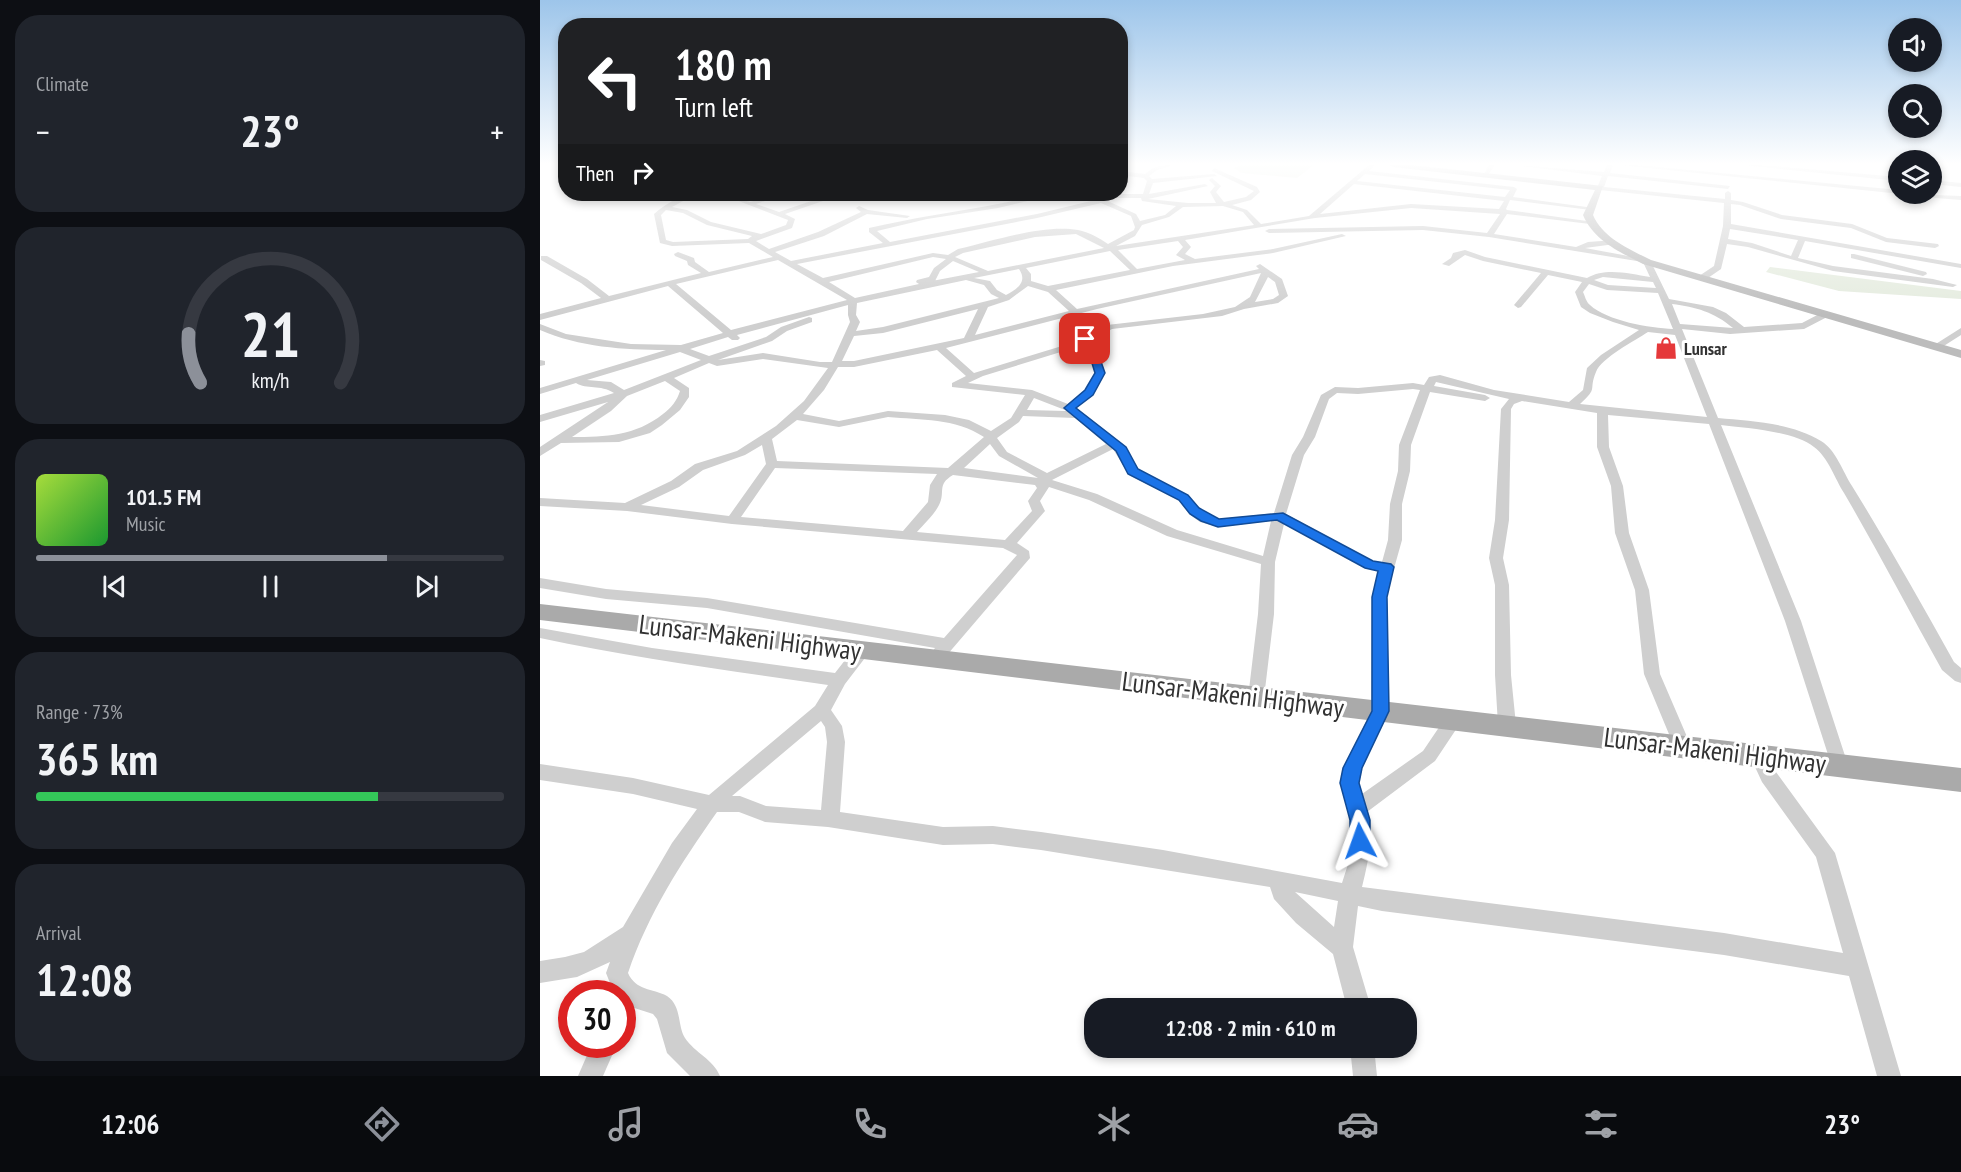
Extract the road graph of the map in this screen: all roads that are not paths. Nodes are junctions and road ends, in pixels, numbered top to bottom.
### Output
1 (657, 215) edge
2 (693, 215) edge
3 (782, 215) edge
4 (854, 215) edge
5 (911, 215) edge
6 (939, 215) edge
7 (1009, 215) edge
8 (1034, 215) edge
9 (1133, 215) edge
10 (1168, 215) edge
11 (1250, 215) edge
12 (1347, 215) edge
13 (1503, 215) edge
14 (1526, 215) edge
15 (1588, 215) edge
16 (1728, 215) edge
17 (1781, 215) edge
18 (1316, 216) joint
19 (927, 217) junction
20 (1008, 221) junction
21 (1590, 222) junction
22 (1258, 225) junction
23 (988, 226) junction
24 (1727, 226) junction
25 (1137, 228) junction
26 (1358, 229) junction
27 (1210, 232) junction
28 (1489, 235) junction
29 (1034, 237) junction
30 (1176, 238) junction
31 (1802, 239) junction
32 (750, 241) junction
33 (1724, 241) junction
34 (1612, 242) junction
35 (888, 244) junction
36 (1935, 246) dead end
37 (1108, 247) junction
38 (1852, 247) junction
39 (1576, 249) junction
40 (767, 252) junction
41 (678, 254) dead end
42 (1240, 255) junction
43 (544, 258) dead end
44 (778, 258) junction
45 (950, 258) junction
46 (1794, 259) junction
47 (1194, 261) junction
48 (1645, 261) junction
49 (790, 263) junction
50 (1446, 264) dead end
51 (1021, 266) junction
52 (1961, 266) edge
53 (1266, 270) junction
54 (1136, 272) junction
55 (1546, 272) junction
56 (987, 273) junction
57 (707, 274) junction
58 (962, 278) junction
59 (1702, 278) junction
60 (821, 280) junction
61 (1590, 281) junction
62 (670, 283) junction
63 (1027, 283) junction
64 (1957, 287) edge
65 (1048, 289) junction
66 (1660, 291) junction
67 (878, 295) junction
68 (1006, 298) junction
69 (607, 299) junction
70 (853, 304) junction
71 (984, 305) junction
72 (1518, 305) dead end
73 (1243, 306) junction
74 (1075, 312) junction
75 (1826, 314) junction
76 (540, 317) edge
77 (896, 326) junction
78 (540, 327) edge
79 (1676, 329) junction
80 (1645, 330) junction
81 (1742, 330) junction
82 (1961, 331) edge
83 (731, 334) junction
84 (851, 334) junction
85 (968, 340) junction
86 (1078, 344) junction
87 (940, 347) junction
88 (1936, 347) junction
89 (745, 348) junction
90 (683, 349) junction
91 (1961, 354) edge
92 (708, 361) junction
93 (834, 365) junction
94 (666, 377) junction
95 (973, 377) junction
96 (557, 386) junction
97 (1427, 387) junction
98 (540, 391) edge
99 (1032, 393) junction
100 (623, 394) junction
101 (1507, 398) junction
102 (1571, 406) junction
103 (1074, 411) junction
104 (1602, 411) junction
105 (1021, 413) junction
106 (793, 416) junction
107 (540, 419) edge
108 (1713, 419) junction
109 (990, 437) junction
110 (766, 438) junction
111 (561, 440) junction
112 (1115, 444) junction
113 (540, 452) edge
114 (772, 464) junction
115 (950, 472) junction
116 (1043, 480) junction
117 (540, 502) edge
118 (627, 507) junction
119 (1279, 516) junction
120 (732, 520) junction
121 (1218, 523) junction
122 (907, 535) junction
123 (1008, 545) junction
124 (1224, 547) junction
125 (1268, 562) junction
126 (1386, 567) junction
127 (540, 583) edge
128 (540, 612) edge
129 (540, 633) edge
130 (862, 650) junction
131 (940, 651) junction
132 (1961, 677) edge
133 (839, 680) junction
134 (1256, 698) junction
135 (821, 711) junction
136 (1380, 711) junction
137 (1454, 720) junction
138 (1507, 725) junction
139 (1682, 746) junction
140 (1759, 756) junction
141 (1839, 765) junction
142 (540, 772) edge
143 (1961, 780) edge
144 (712, 804) junction
145 (1357, 809) junction
146 (828, 819) junction
147 (1279, 879) junction
148 (1349, 894) junction
149 (631, 933) junction
150 (1342, 947) junction
151 (578, 966) junction
152 (1856, 966) junction
153 (540, 972) edge
154 (615, 980) edge
155 (621, 980) edge
156 (636, 998) edge
157 (1356, 998) edge
158 (598, 1058) edge
159 (1363, 1058) edge
160 (590, 1076) edge
161 (708, 1076) edge
162 (1365, 1076) edge
163 (1888, 1076) edge

1 - 32 street
2 - 32 street
3 - 32 street
4 - 40 street
5 - 19 street
6 - 19 street
7 - 20 street
8 - 20 street
9 - 25 street
10 - 25 street
11 - 22 street
12 - 18 street
13 - 28 street
14 - 21 street
15 - 21 street
16 - 24 street
17 - 36 street
18 - 22 street
19 - 35 street
20 - 23 street
21 - 34 street
22 - 27 street
23 - 29 street
23 - 35 street
24 - 31 street
24 - 33 street
25 - 30 street
25 - 37 street
26 - 27 street
26 - 28 street
26 - 42 street
27 - 30 street
28 - 39 street
29 - 37 street
29 - 45 street
30 - 37 street
30 - 47 street
31 - 38 street
31 - 46 street
32 - 40 street
33 - 46 street
33 - 59 street
34 - 39 street
34 - 48 street
35 - 49 street
37 - 51 street
37 - 54 street
38 - 52 street
38 - 64 street
39 - 48 street
40 - 44 street
41 - 57 street
42 - 47 street
42 - 53 street
43 - 69 street
44 - 49 street
44 - 57 street
45 - 56 street
45 - 60 street
45 - 67 street
46 - 64 street
47 - 54 street
48 - 59 street
48 - 66 street
49 - 60 street
50 - 55 street
51 - 56 street
51 - 63 street
53 - 73 street
53 - 73 street
53 - 74 street
54 - 65 street
55 - 61 street
55 - 72 street
56 - 58 street
57 - 62 street
58 - 67 street
58 - 68 street
59 - 75 street
60 - 70 street
61 - 66 street
61 - 80 street
62 - 69 street
62 - 83 street
63 - 65 street
63 - 68 street
65 - 74 street
66 - 79 street
66 - 81 street
67 - 70 street
68 - 71 street
69 - 76 street
70 - 77 street
70 - 83 street
70 - 84 street
70 - 89 street
71 - 77 street
71 - 85 street
73 - 86 street
74 - 85 street
75 - 81 street
75 - 88 street
77 - 84 street
78 - 90 street
79 - 80 street
79 - 81 street
79 - 108 street
80 - 102 street
82 - 88 street
83 - 89 street
83 - 90 street
84 - 93 street
85 - 87 street
86 - 95 street
86 - 103 street
87 - 93 street
87 - 95 street
88 - 91 street
89 - 92 street
90 - 92 street
90 - 96 street
92 - 93 street
92 - 94 street
93 - 106 street
94 - 100 street
94 - 111 street
95 - 99 street
96 - 98 street
96 - 100 street
97 - 101 street
97 - 119 street
97 - 126 street
99 - 103 street
99 - 105 street
100 - 107 street
100 - 111 street
101 - 102 street
101 - 138 street
102 - 104 street
103 - 105 street
103 - 112 street
104 - 108 street
104 - 139 street
105 - 109 street
106 - 109 street
106 - 110 street
108 - 132 street
108 - 141 street
109 - 115 street
109 - 116 street
110 - 114 street
110 - 118 street
111 - 113 street
112 - 116 street
112 - 121 street
114 - 115 street
114 - 120 street
115 - 116 street
115 - 122 street
116 - 123 street
116 - 124 street
117 - 118 street
118 - 120 street
119 - 121 street
119 - 125 street
119 - 126 street
120 - 122 street
121 - 124 street
122 - 123 street
123 - 131 street
124 - 125 street
125 - 134 street
126 - 136 street
127 - 131 street
128 - 130 main road, Lunsar-Makeni Highway
129 - 133 street
130 - 131 main road, Lunsar-Makeni Highway
130 - 133 street
131 - 134 main road, Lunsar-Makeni Highway
133 - 135 street
134 - 136 main road, Lunsar-Makeni Highway
135 - 144 street
135 - 146 street
136 - 137 main road, Lunsar-Makeni Highway
136 - 145 street
137 - 138 main road, Lunsar-Makeni Highway
137 - 145 street
138 - 139 main road, Lunsar-Makeni Highway
139 - 140 main road, Lunsar-Makeni Highway
140 - 141 main road, Lunsar-Makeni Highway
140 - 152 street
141 - 143 main road, Lunsar-Makeni Highway
142 - 144 street
144 - 146 street
144 - 149 street
145 - 148 street
146 - 147 street
147 - 148 street
147 - 150 street
148 - 150 street
148 - 152 street
149 - 151 street
149 - 155 street
150 - 157 street
151 - 153 street
151 - 154 street
152 - 163 street
156 - 161 street
158 - 160 street
159 - 162 street

